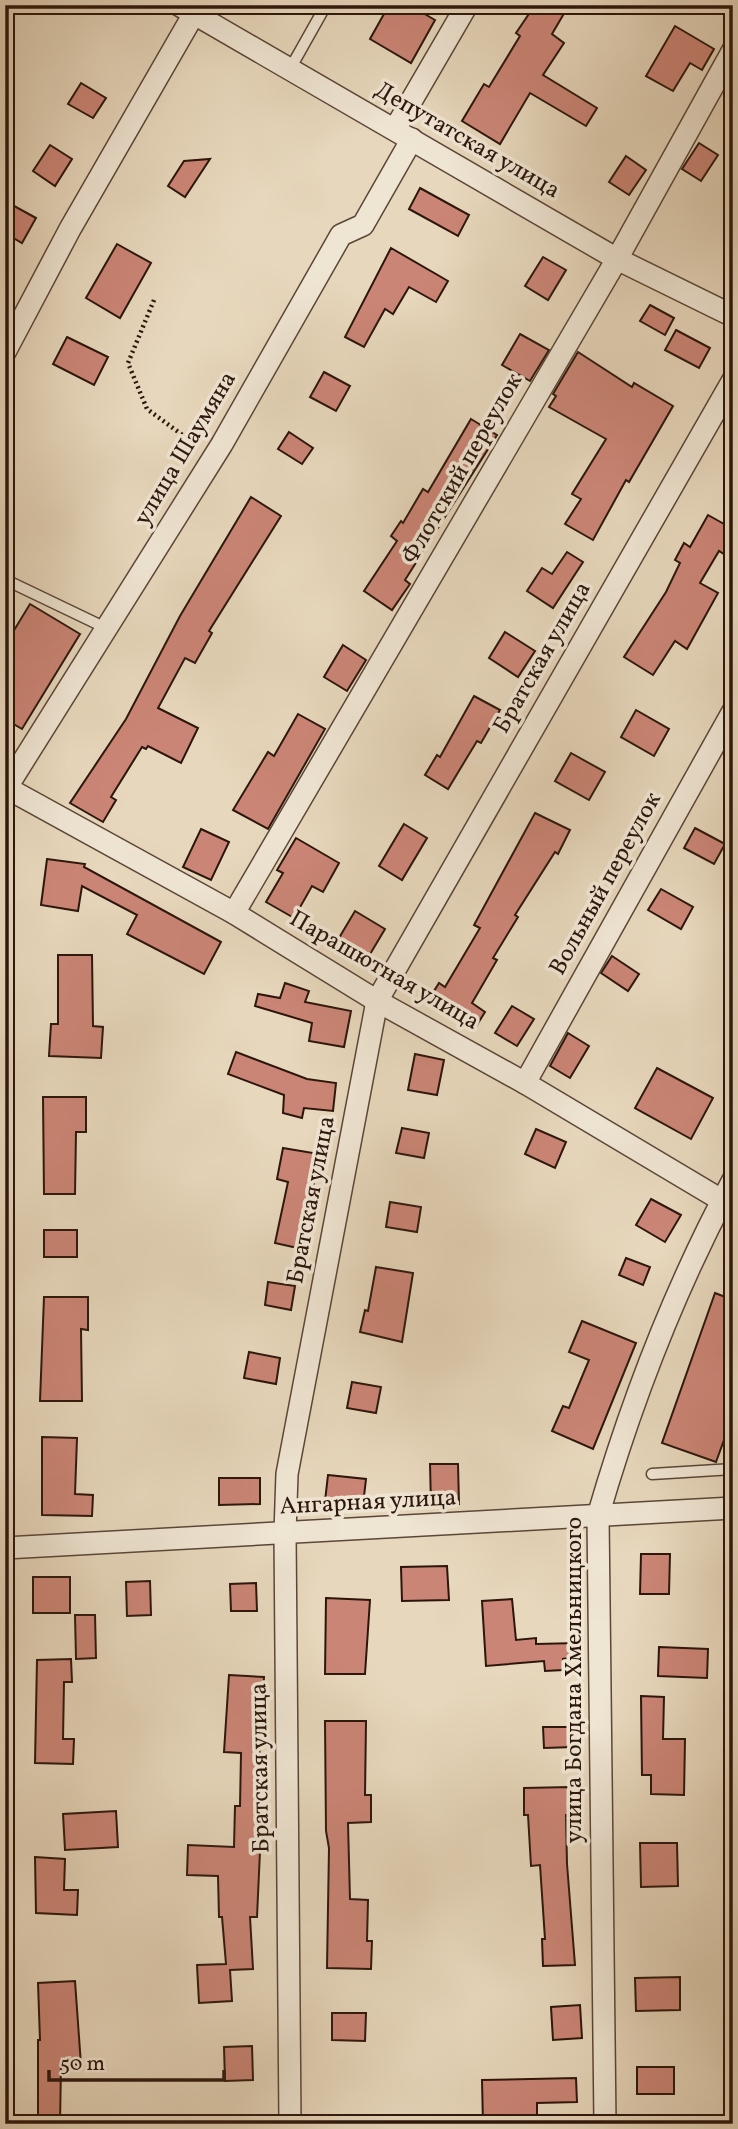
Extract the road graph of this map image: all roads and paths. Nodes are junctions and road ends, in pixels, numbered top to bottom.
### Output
1 (326, 5) edge
2 (467, 5) edge
3 (191, 8) edge
4 (733, 50) edge
5 (290, 69) junction
6 (403, 134) junction
7 (617, 259) junction
8 (154, 300) dead end
9 (733, 316) edge
10 (5, 352) edge
11 (733, 380) edge
12 (213, 458) junction
13 (5, 590) edge
14 (106, 628) junction
15 (733, 710) edge
16 (5, 788) edge
17 (234, 913) junction
18 (376, 1001) junction
19 (525, 1083) junction
20 (733, 1180) edge
21 (727, 1204) edge
22 (733, 1469) edge
23 (652, 1475) dead end
24 (733, 1507) edge
25 (598, 1516) junction
26 (285, 1533) junction
27 (5, 1548) edge
28 (290, 2124) edge
29 (605, 2124) edge

1 - 5 lane
2 - 6 street, улица Шаумяна
3 - 5 street, Депутатская улица
3 - 10 street
4 - 7 street, Флотский переулок
5 - 6 street, Депутатская улица
6 - 7 street, Депутатская улица
6 - 12 street, улица Шаумяна
7 - 9 street, Депутатская улица
7 - 17 street, Флотский переулок
8 - 12 path
11 - 18 street, Братская улица
12 - 14 street, улица Шаумяна
13 - 14 lane
14 - 16 street, улица Шаумяна
15 - 19 street, Вольный переулок
16 - 17 street, Парашютная улица
17 - 18 street, Парашютная улица
18 - 19 street, Парашютная улица
18 - 26 street, Братская улица
19 - 21 street, Парашютная улица
20 - 21 street, улица Богдана Хмельницкого
21 - 25 street, улица Богдана Хмельницкого
22 - 23 lane
24 - 25 street, Ангарная улица
25 - 26 street, Ангарная улица
25 - 29 street, улица Богдана Хмельницкого
26 - 27 street, Ангарная улица
26 - 28 street, Братская улица

